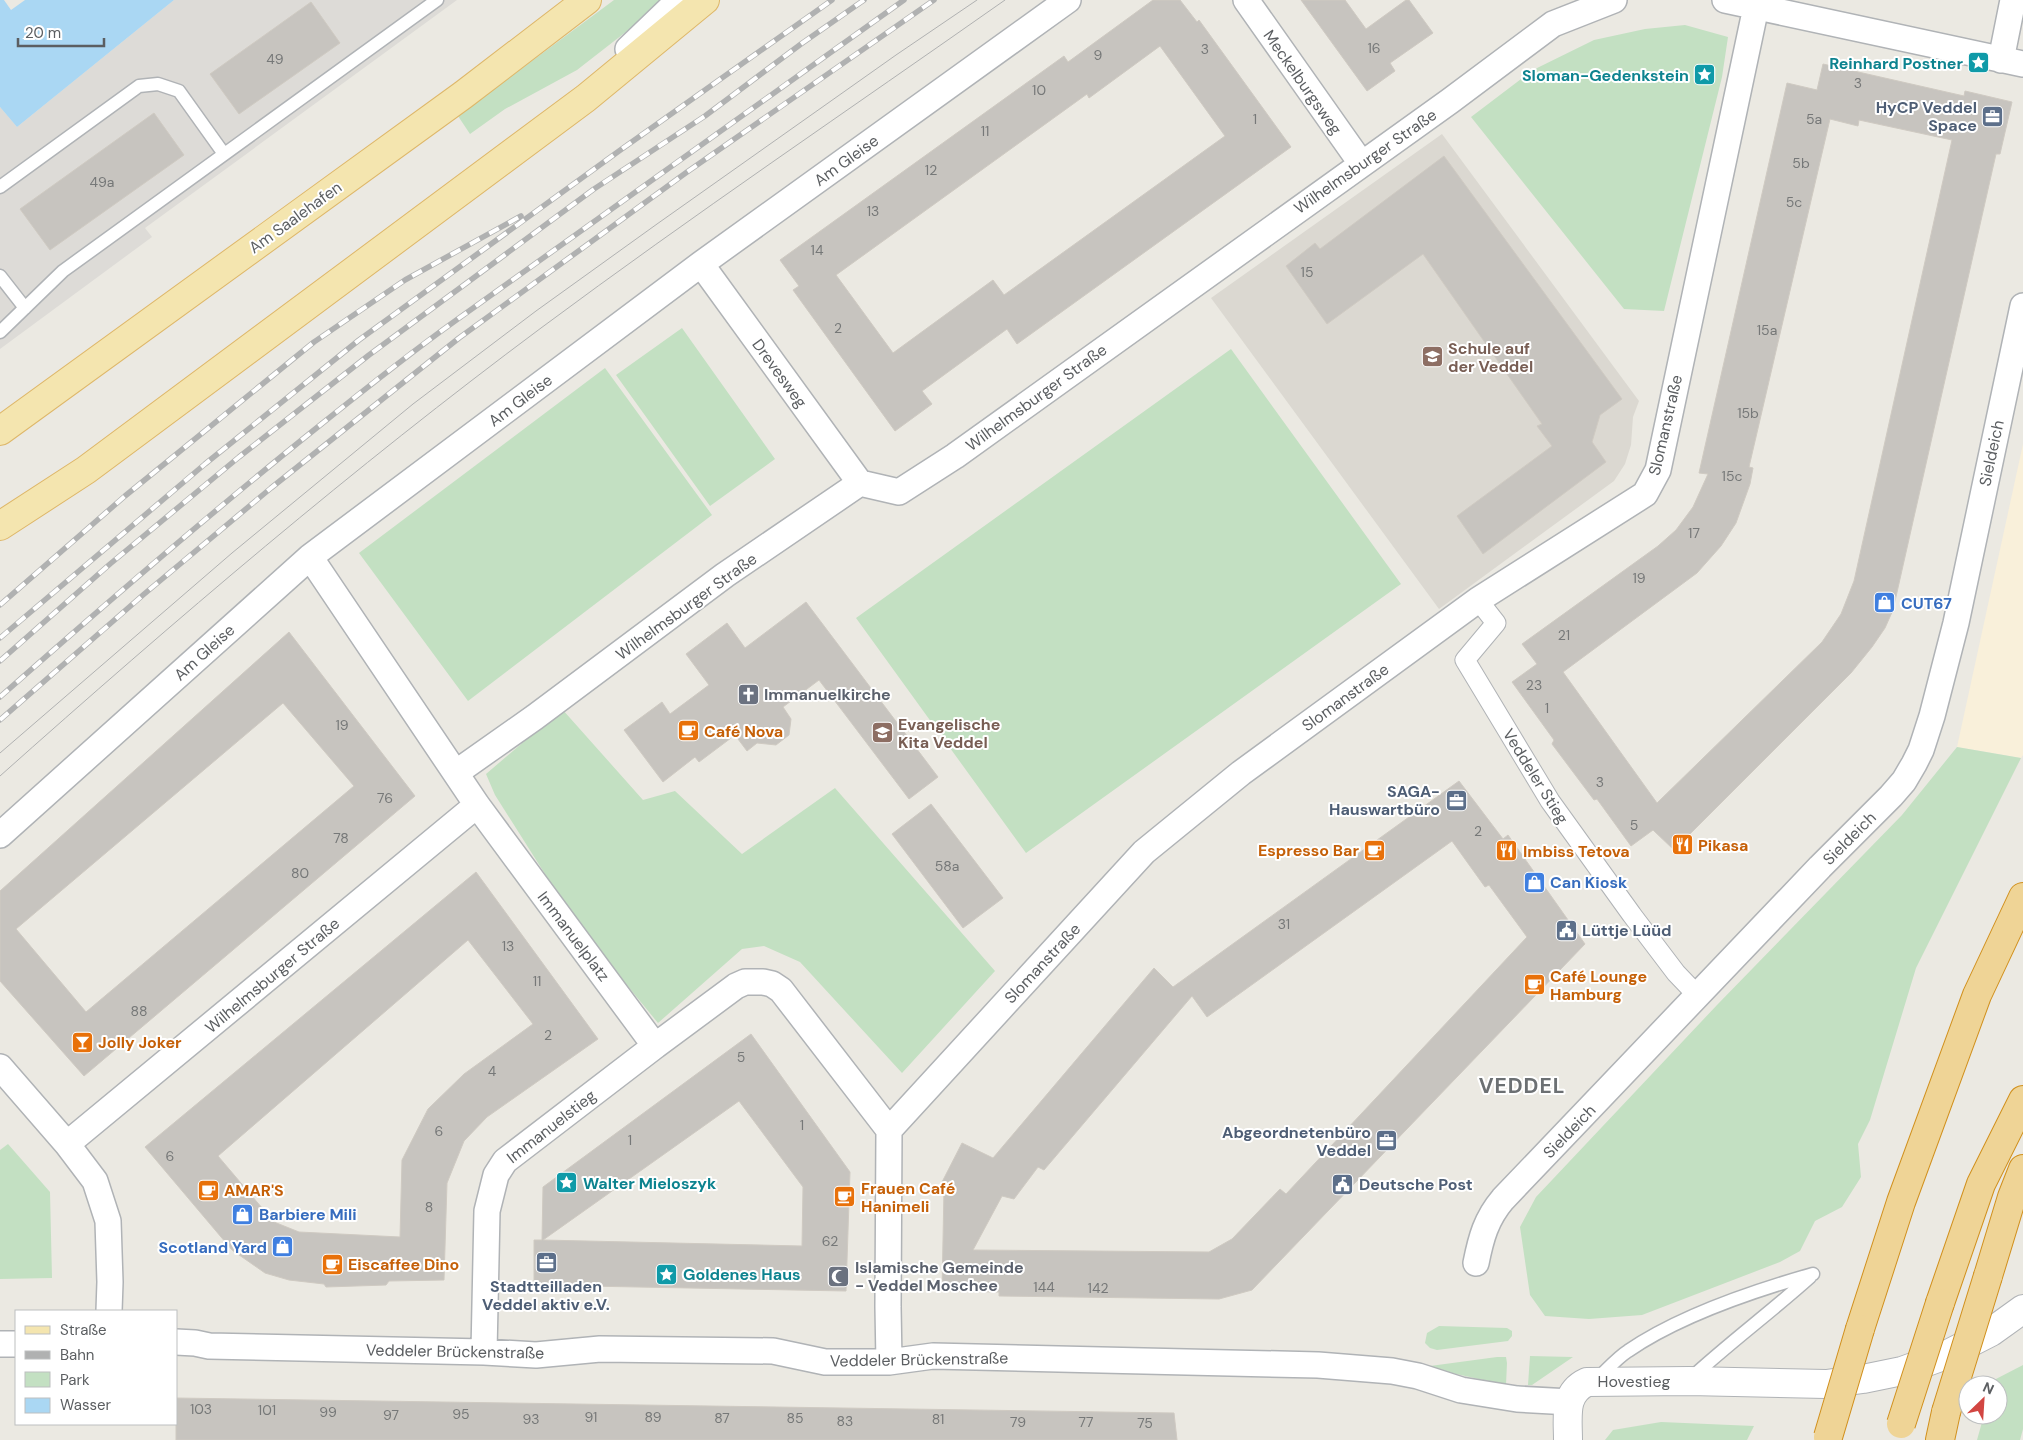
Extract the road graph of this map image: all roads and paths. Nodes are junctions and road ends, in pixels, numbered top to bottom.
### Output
1 (437, 0) edge
2 (587, 0) edge
3 (679, 0) edge
4 (705, 0) edge
5 (1068, 0) edge
6 (1246, 0) edge
7 (1614, 0) edge
8 (1725, 0) edge
9 (2013, 0) edge
10 (1756, 7) junction
11 (2012, 62) edge
12 (586, 98) junction
13 (224, 154) junction
14 (1361, 163) junction
15 (0, 187) edge
16 (701, 264) junction
17 (0, 276) edge
18 (2023, 306) edge
19 (25, 308) junction
20 (0, 332) edge
21 (0, 431) edge
22 (860, 483) junction
23 (0, 526) edge
24 (310, 557) junction
25 (1478, 600) junction
26 (457, 772) junction
27 (477, 805) junction
28 (0, 835) edge
29 (2023, 897) edge
30 (1698, 996) junction
31 (655, 1046) junction
32 (0, 1067) edge
33 (2023, 1100) edge
34 (889, 1130) junction
35 (67, 1144) junction
36 (2023, 1169) edge
37 (1476, 1263) dead end
38 (2023, 1309) edge
39 (109, 1310) edge
40 (178, 1342) edge
41 (0, 1344) edge
42 (15, 1344) edge
43 (484, 1352) junction
44 (889, 1362) junction
45 (1595, 1381) junction
46 (1689, 1381) junction
47 (1570, 1402) junction
48 (1899, 1432) edge
49 (1828, 1438) edge
50 (1568, 1440) edge
51 (1940, 1440) edge

1 - 13 lane
2 - 21 main road, Am Saalehafen
3 - 12 street
4 - 12 main road
5 - 16 street, Am Gleise
6 - 14 street, Meckelburgsweg
7 - 14 street, Wilhelmsburger Straße
8 - 10 street
9 - 11 street
10 - 11 street
10 - 25 street, Slomanstraße
12 - 23 main road
13 - 15 lane
13 - 19 lane
14 - 22 street, Wilhelmsburger Straße
16 - 22 street, Drevesweg
16 - 24 street, Am Gleise
17 - 19 lane
18 - 30 street, Sieldeich
19 - 20 lane
22 - 26 street, Wilhelmsburger Straße
24 - 26 street, Immanuelplatz
24 - 28 street, Am Gleise
25 - 30 street, Veddeler Stieg
25 - 34 street, Slomanstraße
26 - 27 street, Immanuelplatz
27 - 31 street, Immanuelplatz
27 - 35 street, Wilhelmsburger Straße
29 - 49 highway, bridge
30 - 37 street, Sieldeich
31 - 34 street
31 - 43 street, Immanuelstieg
32 - 35 street
33 - 48 highway, bridge
34 - 44 street
35 - 39 street
36 - 51 highway, bridge
38 - 46 street
40 - 43 street, Veddeler Brückenstraße
41 - 42 street
43 - 44 street, Veddeler Brückenstraße
44 - 47 street, Veddeler Brückenstraße
45 - 46 street, Hovestieg
45 - 46 lane
45 - 47 street, Hovestieg
47 - 50 street

